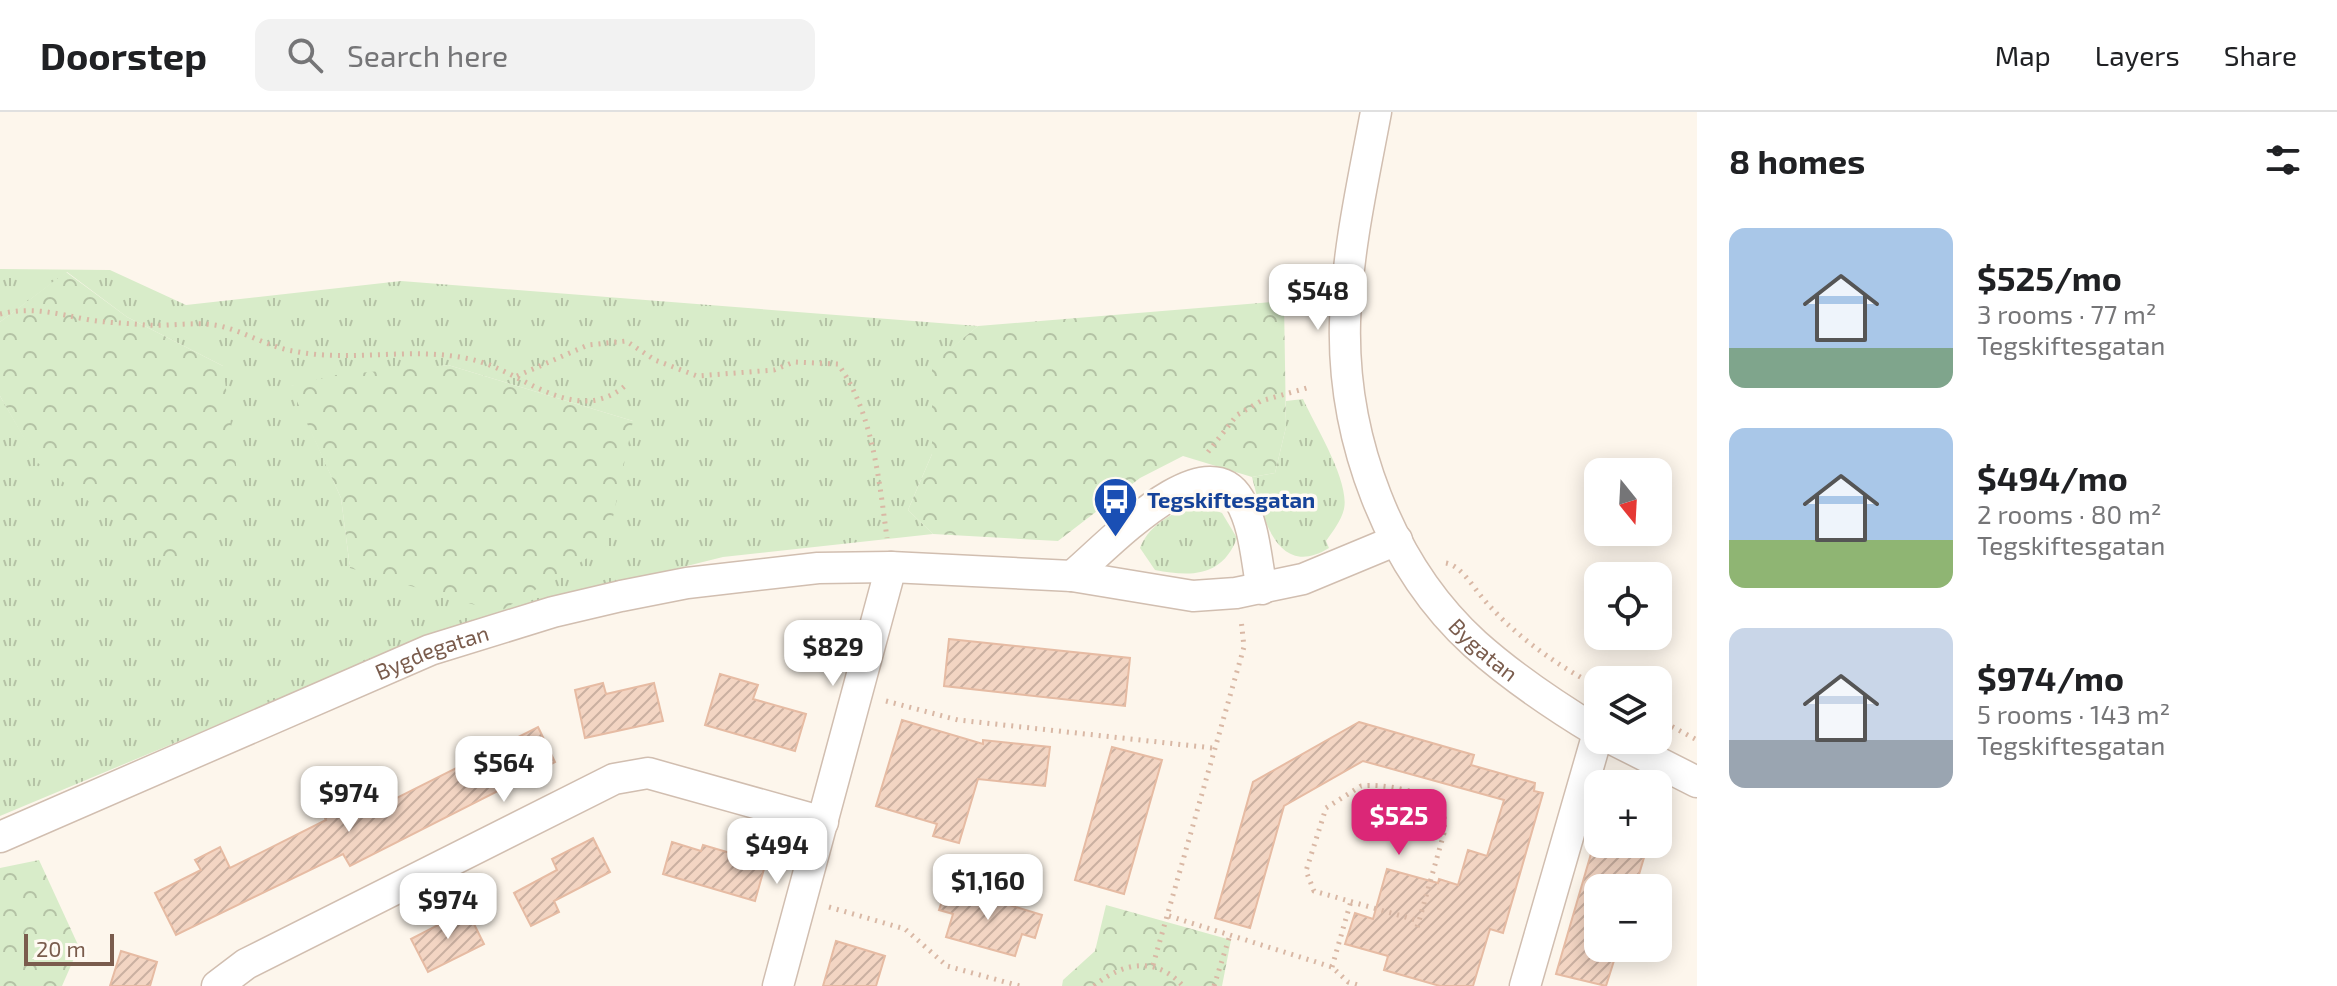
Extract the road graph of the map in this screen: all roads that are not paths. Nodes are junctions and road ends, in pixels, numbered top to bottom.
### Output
1 (1376, 112) edge
2 (1397, 540) junction
3 (891, 567) junction
4 (1072, 576) junction
5 (1249, 591) junction
6 (1584, 723) edge
7 (1592, 754) edge
8 (1642, 754) edge
9 (1697, 782) edge
10 (823, 822) junction
11 (0, 837) edge
12 (217, 986) edge
13 (778, 986) edge
14 (1525, 986) edge

1 - 2 street, Bygatan
2 - 5 street
2 - 6 street, Bygatan
3 - 4 street
3 - 10 street
3 - 11 street, Bygdegatan
4 - 5 street
4 - 5 street
7 - 14 street
8 - 9 street
10 - 12 street
10 - 13 street

